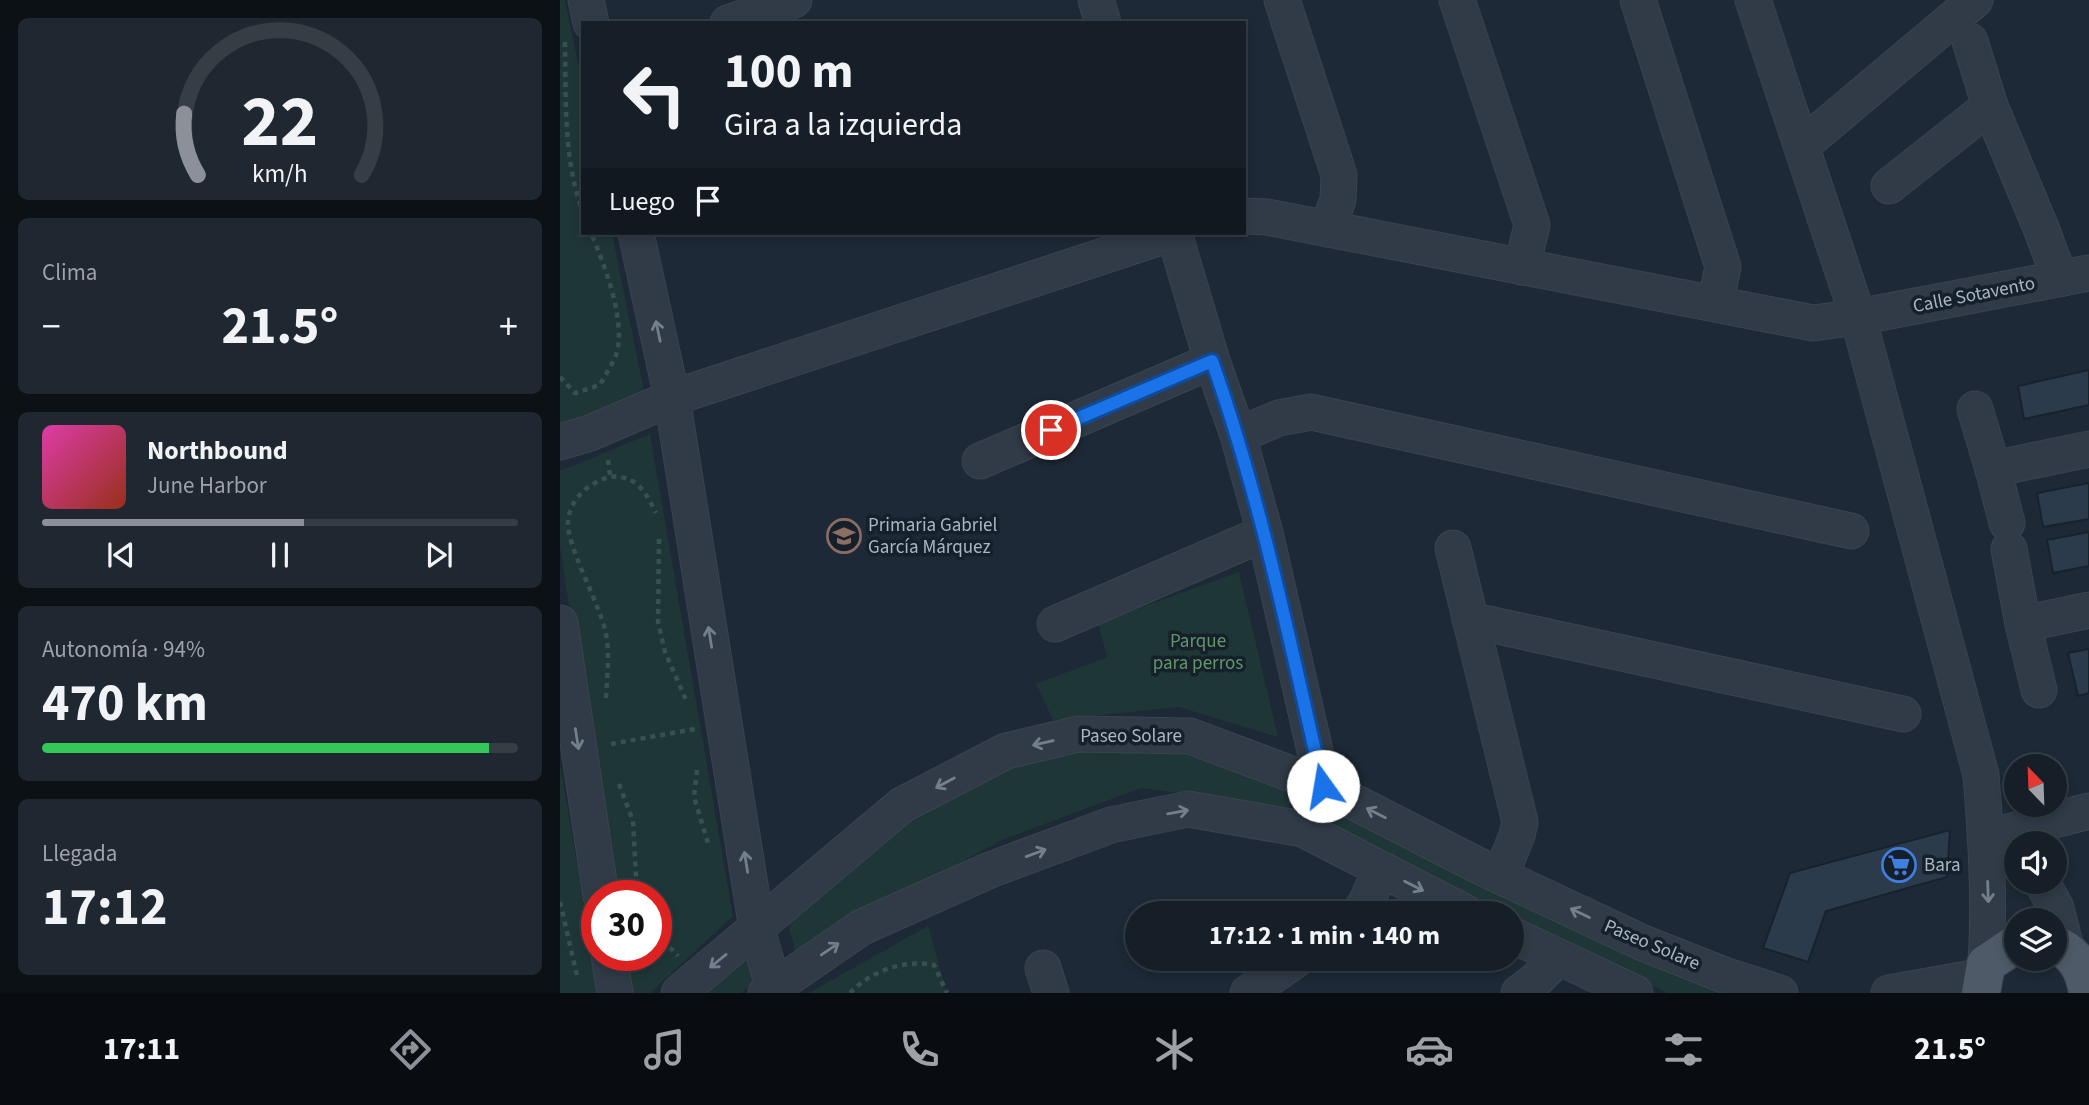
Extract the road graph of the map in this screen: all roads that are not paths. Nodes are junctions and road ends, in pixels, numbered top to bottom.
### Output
1 (586, 0) edge
2 (710, 0) edge
3 (794, 0) edge
4 (1096, 0) edge
5 (1282, 0) edge
6 (1457, 0) edge
7 (1637, 0) edge
8 (1753, 0) edge
9 (1975, 0) edge
10 (714, 21) edge
11 (734, 21) edge
12 (1102, 21) edge
13 (577, 27) edge
14 (1970, 41) dead end
15 (1990, 106) junction
16 (1803, 145) junction
17 (1889, 186) dead end
18 (1246, 216) edge
19 (1327, 229) junction
20 (636, 235) edge
21 (1167, 235) edge
22 (1174, 235) edge
23 (1521, 267) junction
24 (2074, 276) edge
25 (1715, 304) junction
26 (1858, 317) junction
27 (1212, 361) junction
28 (672, 398) junction
29 (1975, 409) dead end
30 (1238, 435) junction
31 (575, 438) edge
32 (2089, 449) edge
33 (560, 461) edge
34 (980, 461) dead end
35 (1993, 469) junction
36 (1852, 531) dead end
37 (1265, 533) junction
38 (1453, 548) dead end
39 (2089, 610) edge
40 (1470, 620) junction
41 (560, 623) edge
42 (1055, 624) dead end
43 (2023, 624) junction
44 (2039, 690) dead end
45 (1903, 714) dead end
46 (1323, 786) junction
47 (2089, 811) edge
48 (1303, 829) junction
49 (2004, 831) edge
50 (2026, 831) edge
51 (2004, 851) edge
52 (1381, 869) junction
53 (1501, 875) junction
54 (599, 880) edge
55 (2048, 894) edge
56 (1366, 901) edge
57 (1443, 901) edge
58 (757, 929) junction
59 (1524, 941) edge
60 (1558, 958) junction
61 (2075, 960) edge
62 (1992, 969) edge
63 (612, 971) edge
64 (1280, 971) edge
65 (771, 991) edge
66 (615, 993) edge
67 (678, 993) edge
68 (1248, 993) edge
69 (1520, 993) edge
70 (1635, 993) edge
71 (1780, 993) edge
72 (1889, 993) edge

1 - 13 street
2 - 10 street
3 - 11 street
4 - 12 street
5 - 19 street
6 - 23 street
7 - 25 street
8 - 16 street
9 - 16 street
14 - 15 street
15 - 17 street
15 - 24 street
16 - 26 street
18 - 19 street, Calle Sotavento
19 - 23 street, Calle Sotavento
28 -> 20 street
21 - 28 street
22 - 27 street
23 - 25 street, Calle Sotavento
24 - 26 street, Calle Sotavento
25 - 26 street, Calle Sotavento
26 - 49 street
27 - 30 street
27 - 34 street
28 - 31 street
58 -> 28 street
29 - 35 street
30 - 36 street
30 - 37 street
31 - 33 street
32 - 35 street
35 - 43 street
37 - 42 street
37 - 46 street
38 - 40 street
39 - 43 street
40 - 45 street
40 - 53 street
41 -> 54 street
43 - 44 street
46 - 48 street
53 -> 46 street, Paseo Solare
46 -> 58 street, Paseo Solare
47 - 50 street
48 - 52 street
65 -> 48 street
51 -> 62 street
52 - 56 street
52 -> 57 street
71 -> 53 street, Paseo Solare
55 - 61 street
58 - 65 street
58 -> 67 street, Paseo Solare
59 - 60 street
60 - 69 street
60 - 70 street
62 - 72 street
63 - 66 street
64 - 68 street

